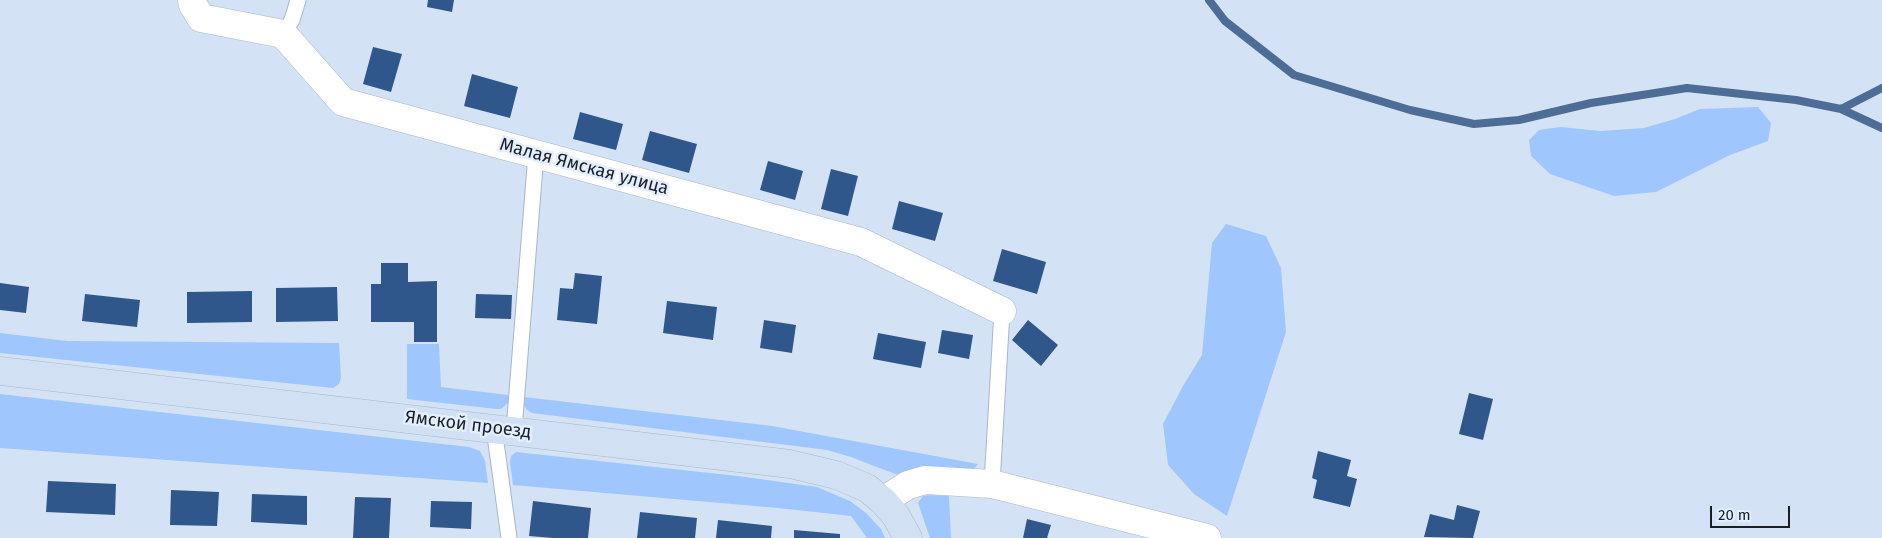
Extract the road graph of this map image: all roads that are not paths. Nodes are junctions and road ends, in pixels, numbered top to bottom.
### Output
1 (192, 0) edge
2 (298, 0) edge
3 (283, 34) junction
4 (536, 154) junction
5 (1002, 312) joint
6 (0, 371) edge
7 (504, 429) junction
8 (992, 484) junction
9 (883, 501) junction
10 (509, 538) edge
11 (908, 538) edge
12 (1207, 538) edge

1 - 3 street
2 - 3 lane
3 - 4 street, Малая Ямская улица
4 - 5 street, Малая Ямская улица
4 - 7 lane
5 - 8 lane
6 - 7 main road, Ямской проезд
7 - 9 main road, Ямской проезд
7 - 10 lane
8 - 9 street
8 - 12 street
9 - 11 main road, Ямской проезд

